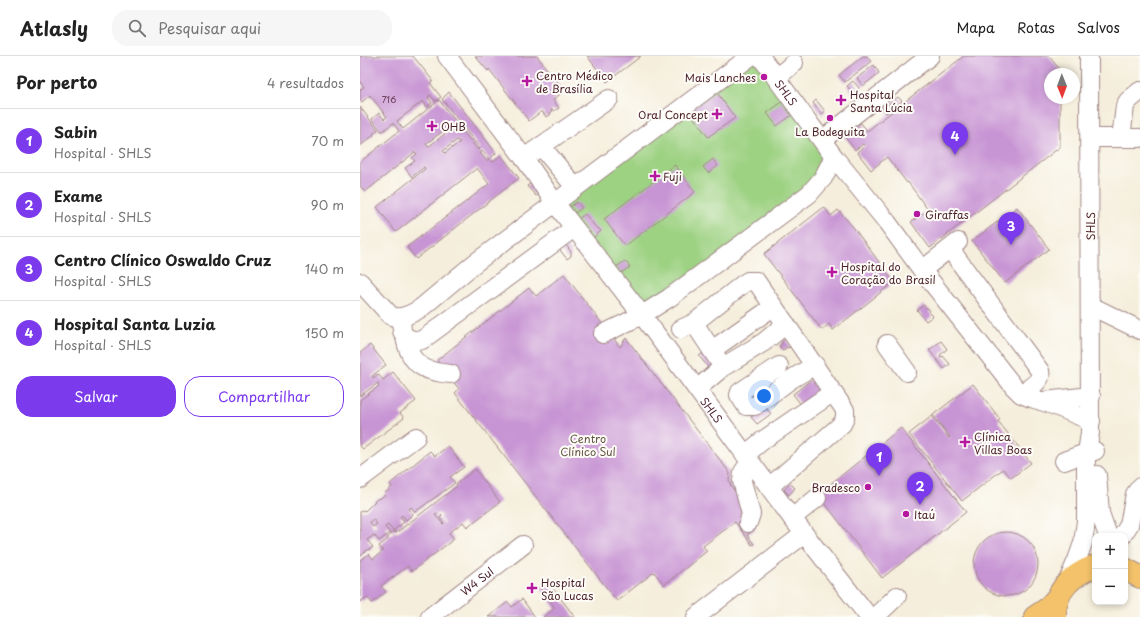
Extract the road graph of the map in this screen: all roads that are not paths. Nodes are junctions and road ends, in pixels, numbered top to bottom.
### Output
1 (447, 56) edge
2 (751, 56) edge
3 (760, 56) edge
4 (930, 56) edge
5 (1089, 57) edge
6 (799, 59) edge
7 (776, 78) junction
8 (1140, 91) edge
9 (608, 99) dead end
10 (1090, 138) junction
11 (1121, 138) junction
12 (1140, 138) edge
13 (822, 140) junction
14 (541, 146) junction
15 (834, 157) junction
16 (524, 158) junction
17 (575, 188) junction
18 (555, 203) junction
19 (574, 228) junction
20 (922, 270) junction
21 (360, 282) edge
22 (1090, 306) junction
23 (773, 307) junction
24 (642, 315) junction
25 (401, 317) junction
26 (786, 324) junction
27 (1140, 330) edge
28 (603, 334) dead end
29 (405, 337) junction
30 (764, 342) junction
31 (887, 344) dead end
32 (712, 350) junction
33 (815, 365) junction
34 (779, 366) junction
35 (723, 367) junction
36 (907, 372) dead end
37 (451, 374) dead end
38 (790, 380) junction
39 (697, 389) junction
40 (832, 393) junction
41 (1021, 394) junction
42 (1091, 396) junction
43 (1041, 401) junction
44 (1090, 427) junction
45 (416, 437) dead end
46 (1091, 452) junction
47 (748, 459) junction
48 (1064, 461) dead end
49 (360, 479) edge
50 (1140, 486) edge
51 (769, 487) junction
52 (817, 498) dead end
53 (792, 518) junction
54 (748, 523) dead end
55 (1107, 533) edge
56 (1124, 533) edge
57 (804, 534) junction
58 (523, 545) dead end
59 (1092, 567) edge
60 (897, 596) dead end
61 (1060, 599) edge
62 (430, 617) edge
63 (696, 617) edge
64 (869, 617) edge
65 (875, 617) edge
66 (1035, 617) edge

1 - 16 street, SHLS
2 - 17 street
3 - 7 street, SHLS
4 - 13 street
5 - 10 street, SHLS
6 - 7 street
7 - 13 street, SHLS
8 - 11 street
9 - 14 street
10 - 11 street
10 - 22 street, SHLS
11 - 12 street
13 - 15 street, SHLS
14 - 16 street
14 - 17 street
15 - 20 street, SHLS
15 - 24 street
16 - 18 street, SHLS
17 - 18 street
18 - 19 street, SHLS
18 - 25 street
19 - 24 street, SHLS
19 - 29 street
20 - 41 street, SHLS
20 - 41 street
21 - 25 street
22 - 27 street
22 - 42 street, SHLS
23 - 26 street
23 - 32 street
23 - 32 street
24 - 28 street
24 - 39 street, SHLS
25 - 29 street
26 - 30 street
26 - 33 street
29 - 37 street
30 - 34 street
30 - 35 street
31 - 36 street
32 - 35 street
33 - 38 street
33 - 40 street
34 - 38 street
34 - 38 street
35 - 39 street
39 - 47 street, SHLS
40 - 47 street
40 - 51 street
41 - 43 street, SHLS
42 - 43 street, SHLS
42 - 44 street, SHLS
43 - 44 street, SHLS
44 - 46 street, SHLS
45 - 49 street
46 - 48 street
46 - 55 street, SHLS
46 - 61 street, SHLS
47 - 51 street, SHLS
47 - 54 street
50 - 56 street
51 - 53 street, SHLS
52 - 53 street
53 - 57 street, SHLS
57 - 63 street
57 - 64 street, SHLS
58 - 62 street, W4 Sul
59 - 61 main road
60 - 65 street
61 - 66 main road

